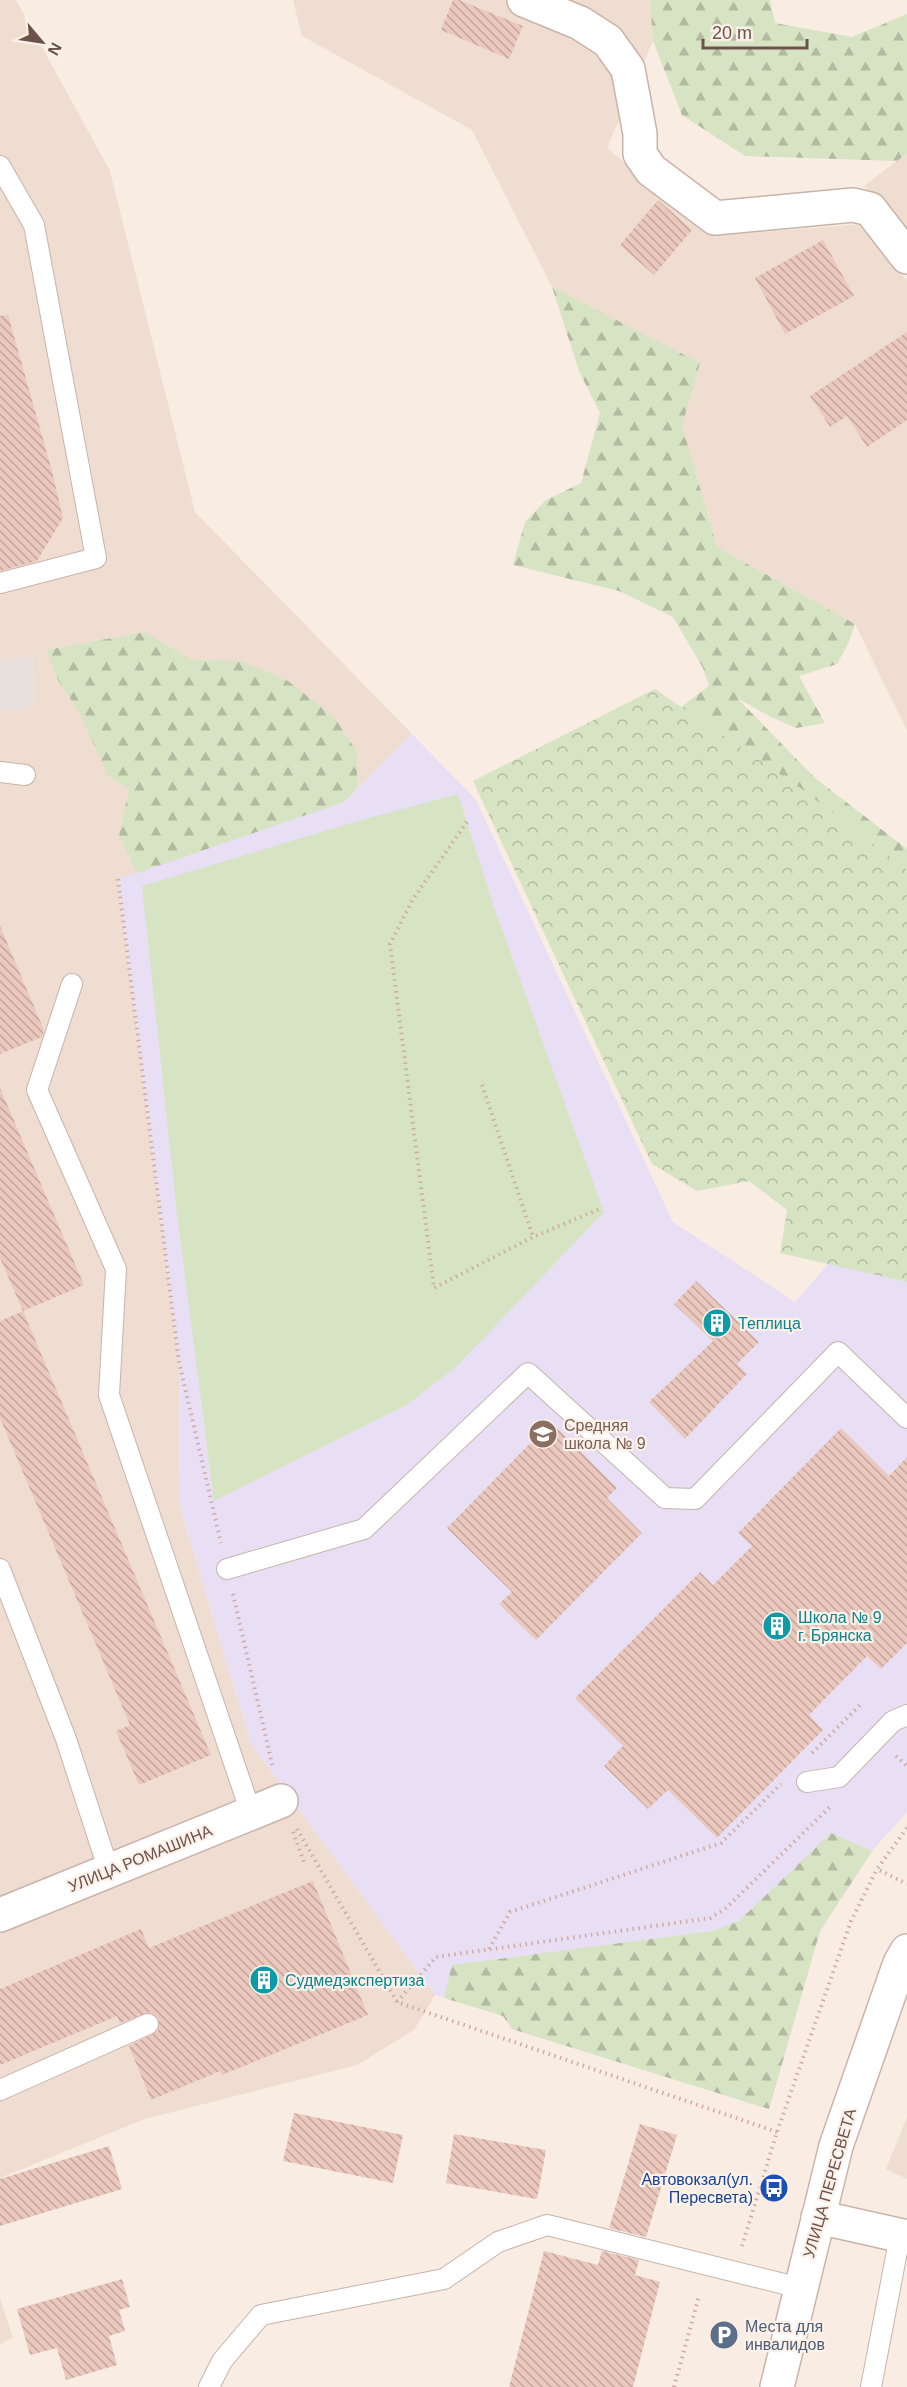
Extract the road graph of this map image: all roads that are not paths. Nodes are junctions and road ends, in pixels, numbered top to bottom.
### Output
1 (524, 0) edge
2 (0, 166) edge
3 (907, 257) edge
4 (0, 583) edge
5 (0, 772) edge
6 (25, 775) dead end
7 (72, 984) dead end
8 (907, 1418) edge
9 (0, 1569) edge
10 (227, 1569) road end
11 (907, 1715) edge
12 (807, 1782) dead end
13 (266, 1807) joint
14 (109, 1871) junction
15 (0, 1915) edge
16 (907, 1951) edge
17 (148, 2024) dead end
18 (0, 2090) edge
19 (818, 2217) junction
20 (904, 2237) edge
21 (800, 2288) junction
22 (209, 2387) edge
23 (777, 2387) edge
24 (871, 2387) edge

1 - 3 street
2 - 4 lane
5 - 6 lane
7 - 13 lane
8 - 10 lane
9 - 14 lane
11 - 12 lane
13 - 14 street, УЛИЦА РОМАШИНА
14 - 15 street, УЛИЦА РОМАШИНА
16 - 19 street, УЛИЦА ПЕРЕСВЕТА
17 - 18 lane
19 - 20 street
19 - 21 street, УЛИЦА ПЕРЕСВЕТА
20 - 24 lane
21 - 22 lane
21 - 23 street, УЛИЦА ПЕРЕСВЕТА

